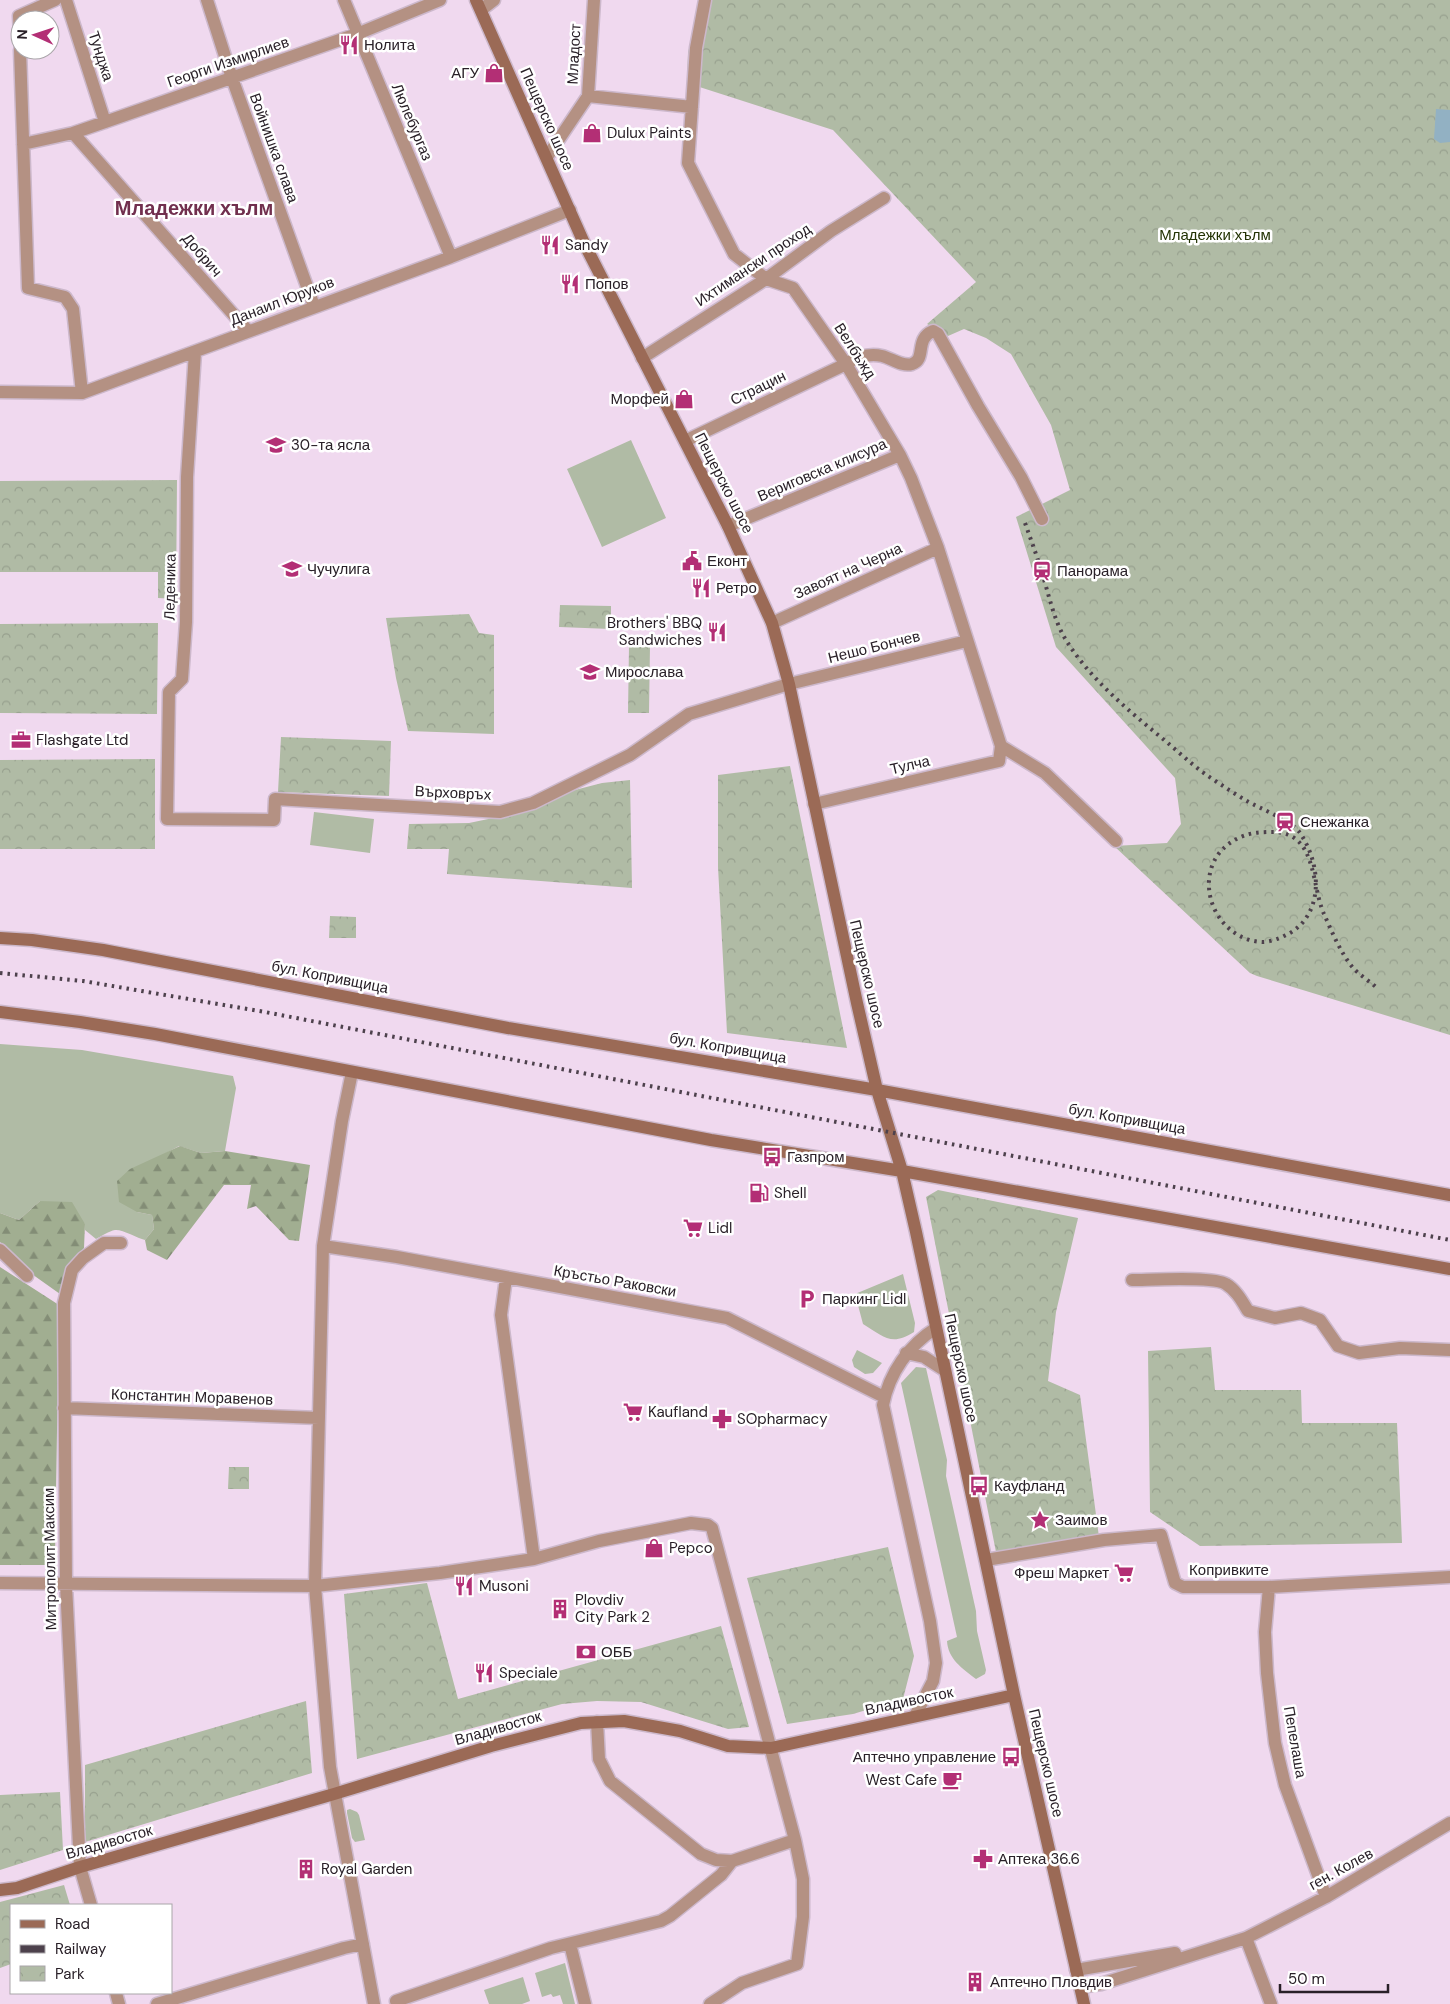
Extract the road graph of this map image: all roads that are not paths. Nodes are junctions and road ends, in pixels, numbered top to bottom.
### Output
1 (55, 0) edge
2 (66, 0) edge
3 (207, 0) edge
4 (344, 0) edge
5 (440, 0) edge
6 (494, 0) edge
7 (594, 0) edge
8 (705, 0) edge
9 (478, 5) edge
10 (32, 10) edge
11 (357, 34) junction
12 (20, 60) edge
13 (232, 78) junction
14 (588, 96) junction
15 (692, 108) junction
16 (105, 122) junction
17 (73, 133) junction
18 (23, 144) junction
19 (547, 157) junction
20 (884, 198) dead end
21 (570, 210) junction
22 (451, 257) junction
23 (766, 279) junction
24 (314, 306) junction
25 (248, 331) junction
26 (194, 352) junction
27 (642, 358) junction
28 (846, 364) junction
29 (0, 392) edge
30 (82, 393) junction
31 (685, 442) junction
32 (900, 455) junction
33 (1042, 519) dead end
34 (728, 526) junction
35 (938, 548) junction
36 (772, 623) junction
37 (967, 641) junction
38 (789, 684) junction
39 (1001, 746) junction
40 (814, 804) junction
41 (167, 819) joint
42 (1116, 840) dead end
43 (0, 938) edge
44 (0, 1012) edge
45 (352, 1072) junction
46 (878, 1090) junction
47 (902, 1171) junction
48 (1450, 1195) edge
49 (121, 1243) dead end
50 (324, 1246) junction
51 (0, 1250) edge
52 (1450, 1269) edge
53 (27, 1276) dead end
54 (506, 1278) junction
55 (1132, 1280) dead end
56 (936, 1328) junction
57 (1450, 1350) edge
58 (906, 1354) junction
59 (944, 1370) junction
60 (884, 1397) junction
61 (64, 1408) junction
62 (319, 1418) junction
63 (534, 1559) junction
64 (986, 1560) junction
65 (1450, 1577) edge
66 (0, 1583) edge
67 (66, 1585) junction
68 (315, 1586) junction
69 (1269, 1587) junction
70 (1014, 1694) junction
71 (915, 1716) junction
72 (597, 1722) junction
73 (771, 1748) junction
74 (334, 1794) junction
75 (1450, 1823) edge
76 (795, 1840) junction
77 (732, 1861) junction
78 (80, 1867) junction
79 (0, 1890) edge
80 (1326, 1897) junction
81 (91, 1904) edge
82 (1246, 1938) junction
83 (1227, 1943) junction
84 (363, 1944) junction
85 (570, 1944) junction
86 (1076, 1970) junction
87 (1080, 1987) junction
88 (396, 2001) dead end
89 (157, 2004) edge
90 (374, 2004) edge
91 (585, 2004) edge
92 (710, 2004) edge
93 (1084, 2004) edge
94 (1271, 2004) edge

1 - 10 street
2 - 16 street, Тунджа
3 - 13 street, Войнишка слава
4 - 11 street, Люлебургаз
5 - 11 street, Георги Измирлиев
6 - 9 street
7 - 14 street, Младост
8 - 15 street, Велбъжд
9 - 19 main road, Пещерско шосе
11 - 13 street, Георги Измирлиев
11 - 22 street, Люлебургаз
12 - 18 street
13 - 16 street, Георги Измирлиев
13 - 24 street, Войнишка слава
14 - 15 street
14 - 19 street, Младост
15 - 23 street, Велбъжд
16 - 17 street, Георги Измирлиев
17 - 18 street, Георги Измирлиев
17 - 25 street, Добрич
18 - 30 street
19 - 21 main road, Пещерско шосе
20 - 23 street, Ихтимански проход
21 - 22 street, Данаил Юруков
21 - 27 main road, Пещерско шосе
22 - 24 street, Данаил Юруков
23 - 27 street, Ихтимански проход
23 - 28 street, Велбъжд
24 - 25 street, Данаил Юруков
25 - 26 street, Данаил Юруков
26 - 30 street, Данаил Юруков
26 - 41 street, Леденика
27 - 31 main road, Пещерско шосе
28 - 31 street, Страцин
28 - 32 street, Велбъжд
28 - 33 street
29 - 30 street, Данаил Юруков
31 - 34 main road, Пещерско шосе
32 - 34 street, Вериговска клисура
32 - 35 street, Велбъжд
34 - 36 main road, Пещерско шосе
35 - 36 street, Завоят на Черна
35 - 37 street, Велбъжд
36 - 38 main road, Пещерско шосе
37 - 38 street, Нешо Бончев
37 - 39 street, Велбъжд
38 - 40 main road, Пещерско шосе
38 - 41 street, Върховръх
39 - 40 street, Тулча
39 - 42 street
40 - 46 main road, Пещерско шосе
43 - 46 main road, бул. Копривщица
44 - 45 main road
45 - 47 main road
45 - 50 street
46 - 47 main road, Пещерско шосе
46 - 48 main road, бул. Копривщица
47 - 52 main road
47 - 56 main road, Пещерско шосе
49 - 61 street, Митрополит Максим
50 - 54 street, Кръстьо Раковски
50 - 62 street
51 - 53 street
54 - 60 street, Кръстьо Раковски
54 - 63 street
55 - 57 street
56 - 58 street
56 - 59 main road, Пещерско шосе
58 - 59 street
58 - 60 street
59 - 64 main road, Пещерско шосе
60 - 71 street
61 - 62 street, Константин Моравенов
61 - 67 street, Митрополит Максим
62 - 68 street
63 - 68 street
63 - 73 street
64 - 69 street, Копривките
64 - 70 main road, Пещерско шосе
65 - 69 street, Копривките
66 - 67 street
67 - 68 street
67 - 78 street, Митрополит Максим
68 - 74 street
69 - 80 street, Пепелаша
70 - 71 main road, Владивосток
70 - 86 main road, Пещерско шосе
71 - 73 main road, Владивосток
72 - 73 main road, Владивосток
72 - 74 main road, Владивосток
72 - 77 street
73 - 76 street
74 - 78 main road, Владивосток
74 - 84 street
75 - 80 street, ген. Колев
76 - 77 street
76 - 92 street
77 - 85 street
78 - 79 main road, Владивосток
78 - 81 street, Митрополит Максим
80 - 82 street, ген. Колев
82 - 83 street, ген. Колев
82 - 94 street
83 - 86 street
83 - 87 street
84 - 89 street
84 - 90 street
85 - 88 street
85 - 91 street
86 - 87 main road, Пещерско шосе
87 - 93 main road, Пещерско шосе

